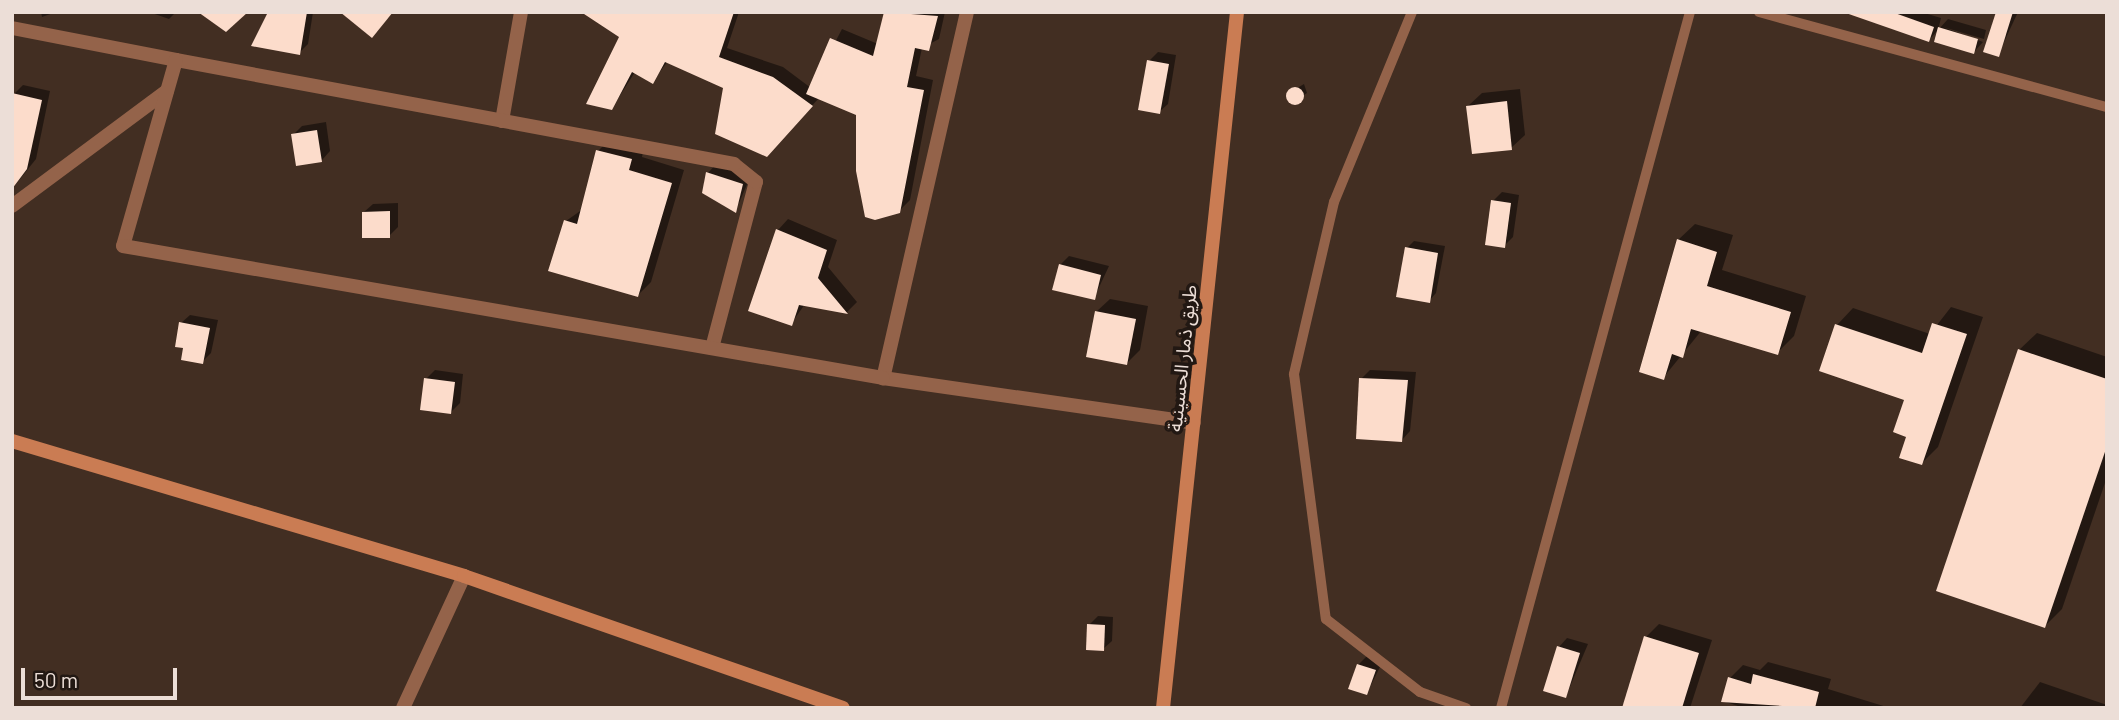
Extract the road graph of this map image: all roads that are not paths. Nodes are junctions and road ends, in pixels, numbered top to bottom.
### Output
1 (521, 12) edge
2 (967, 12) edge
3 (1237, 12) edge
4 (1412, 12) edge
5 (1690, 12) edge
6 (1759, 12) edge
7 (12, 28) edge
8 (176, 60) junction
9 (167, 91) junction
10 (2107, 107) edge
11 (502, 121) junction
12 (12, 206) edge
13 (712, 348) junction
14 (883, 378) junction
15 (1194, 423) junction
16 (12, 441) edge
17 (464, 576) junction
18 (403, 708) edge
19 (843, 708) edge
20 (1163, 708) edge
21 (1466, 708) edge
22 (1501, 708) edge

1 - 11 street
2 - 14 street
3 - 15 street, طريق ذمار الحسينية
4 - 21 lane
5 - 22 lane
6 - 10 lane
7 - 8 street
8 - 9 street
8 - 11 street
9 - 12 street
9 - 13 street
11 - 13 street
13 - 14 street
14 - 15 street
15 - 20 street, طريق ذمار الحسينية
16 - 17 street
17 - 18 street
17 - 19 street

